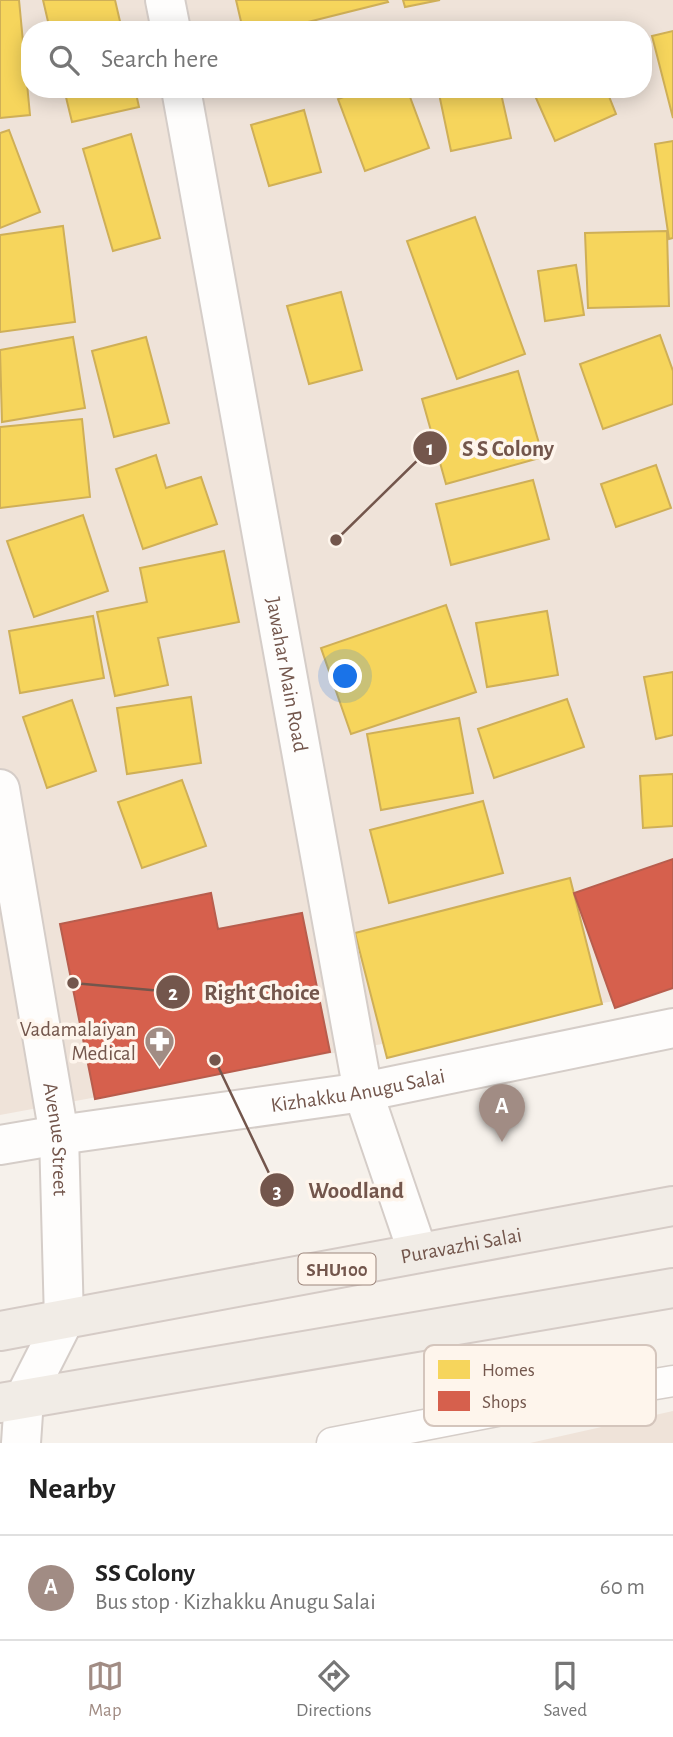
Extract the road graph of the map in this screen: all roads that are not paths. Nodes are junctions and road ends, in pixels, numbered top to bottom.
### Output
1 (165, 0) edge
2 (168, 21) edge
3 (183, 98) edge
4 (0, 789) edge
5 (673, 1028) edge
6 (363, 1092) junction
7 (59, 1135) junction
8 (0, 1145) edge
9 (673, 1206) edge
10 (418, 1253) junction
11 (673, 1288) edge
12 (64, 1320) junction
13 (0, 1331) edge
14 (12, 1401) edge
15 (424, 1425) edge
16 (21, 1443) edge
17 (332, 1443) edge

1 - 2 street
3 - 6 street, Jawahar Main Road
4 - 7 street, Avenue Street
5 - 6 street, Kizhakku Anugu Salai
6 - 7 street, Kizhakku Anugu Salai
6 - 10 street, Jawahar Main Road
7 - 8 street, Kizhakku Anugu Salai
7 - 12 street, Avenue Street
9 - 10 main road, Puravazhi Salai / SHU100
10 - 12 main road, Puravazhi Salai / SHU100
11 - 14 main road
12 - 13 main road, Puravazhi Salai / SHU100
12 - 14 street, Avenue Street
14 - 16 street, Avenue Street
15 - 17 lane

